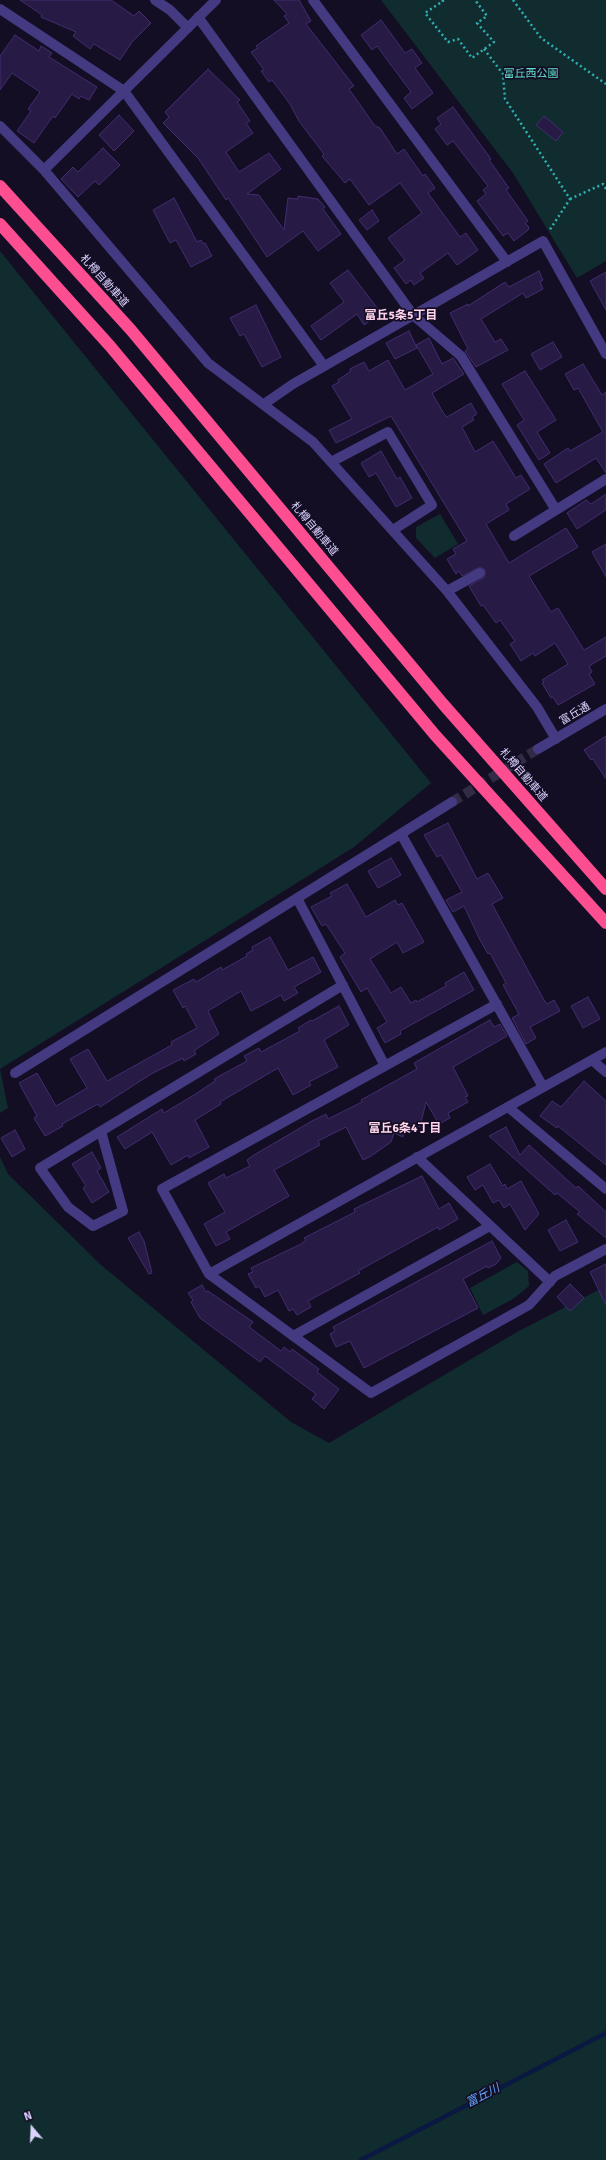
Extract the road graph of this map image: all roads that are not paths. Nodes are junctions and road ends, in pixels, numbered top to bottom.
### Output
1 (155, 0) edge
2 (216, 0) edge
3 (313, 0) edge
4 (0, 9) edge
5 (198, 17) junction
6 (188, 28) junction
7 (124, 91) junction
8 (0, 126) edge
9 (44, 170) junction
10 (0, 186) edge
11 (0, 224) edge
12 (506, 262) junction
13 (413, 315) junction
14 (606, 354) edge
15 (324, 366) junction
16 (264, 404) junction
17 (332, 462) junction
18 (606, 479) edge
19 (556, 510) junction
20 (393, 530) junction
21 (514, 536) dead end
22 (480, 573) dead end
23 (447, 591) junction
24 (606, 709) edge
25 (556, 739) junction
26 (538, 749) tunnel mouth
27 (452, 802) tunnel mouth
28 (401, 834) junction
29 (606, 889) edge
30 (298, 898) junction
31 (606, 923) edge
32 (343, 985) junction
33 (497, 1004) junction
34 (606, 1052) edge
35 (592, 1060) junction
36 (385, 1066) junction
37 (15, 1072) dead end
38 (606, 1072) edge
39 (543, 1087) junction
40 (508, 1107) junction
41 (102, 1131) junction
42 (417, 1157) junction
43 (606, 1189) edge
44 (490, 1226) junction
45 (606, 1249) edge
46 (209, 1274) junction
47 (550, 1282) junction
48 (293, 1336) junction

1 - 6 street
2 - 5 street
3 - 12 street
4 - 7 street
5 - 6 street
5 - 13 street
6 - 7 street
7 - 9 street
7 - 15 street
8 - 9 street
9 - 16 street
10 - 29 highway, 札樽自動車道
11 - 31 highway
12 - 13 street
12 - 14 street
13 - 15 street
13 - 19 street
15 - 16 street
16 - 17 street
17 - 20 street
17 - 20 street
18 - 19 street
19 - 21 street
20 - 23 street
22 - 23 street
23 - 25 street
24 - 25 street, 富丘通
25 - 26 street, 富丘通
27 - 28 street
28 - 30 street
28 - 33 street
30 - 32 street
30 - 37 street
32 - 36 street
32 - 41 street
33 - 36 street
33 - 39 street
34 - 35 street
35 - 38 street
35 - 39 street
36 - 46 street
39 - 40 street
40 - 42 street
40 - 43 street
41 - 41 street
42 - 44 street
42 - 46 street
44 - 47 street
44 - 48 street
45 - 47 street
46 - 48 street
47 - 48 street

